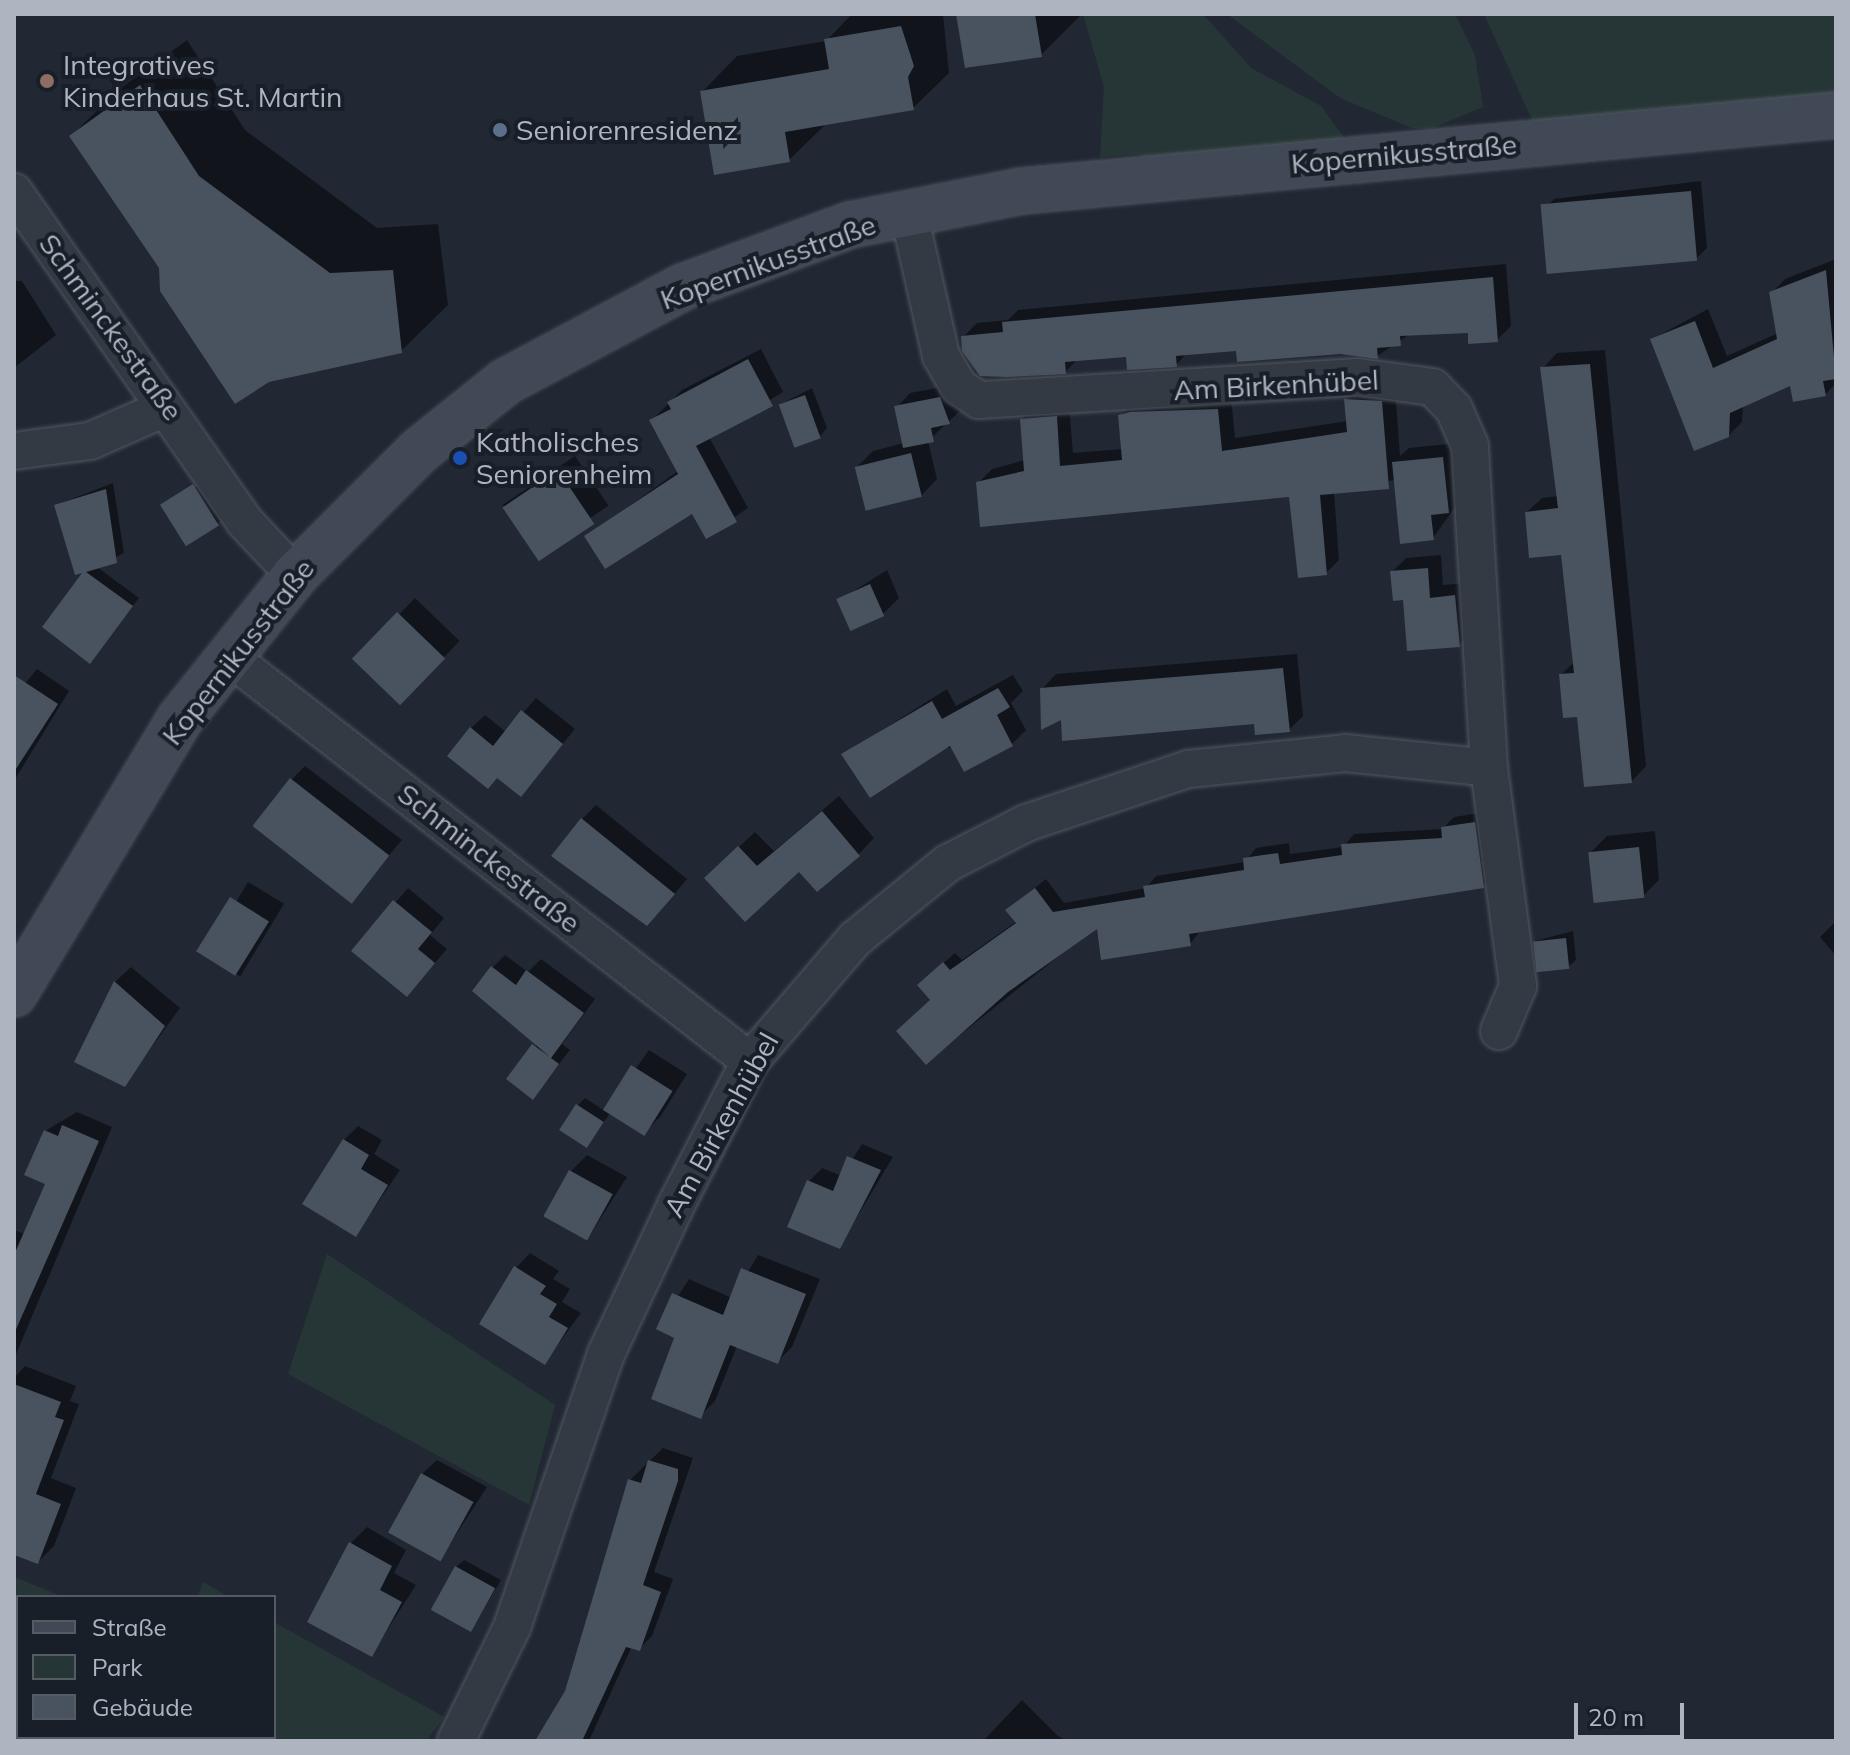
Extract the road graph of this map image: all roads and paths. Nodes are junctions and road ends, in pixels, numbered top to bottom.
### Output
1 (1836, 115) edge
2 (14, 192) edge
3 (909, 214) junction
4 (165, 408) junction
5 (14, 451) edge
6 (295, 575) junction
7 (228, 656) junction
8 (1489, 768) junction
9 (14, 994) edge
10 (1499, 1031) dead end
11 (750, 1061) junction
12 (456, 1741) edge

1 - 3 street, Kopernikusstraße
2 - 4 street, Schminckestraße
3 - 6 street, Kopernikusstraße
3 - 8 street, Am Birkenhübel
4 - 5 street
4 - 6 street, Schminckestraße
6 - 7 street, Kopernikusstraße
7 - 9 street, Kopernikusstraße
7 - 11 street, Schminckestraße
8 - 10 street, Am Birkenhübel
8 - 11 street, Am Birkenhübel
11 - 12 street, Am Birkenhübel

